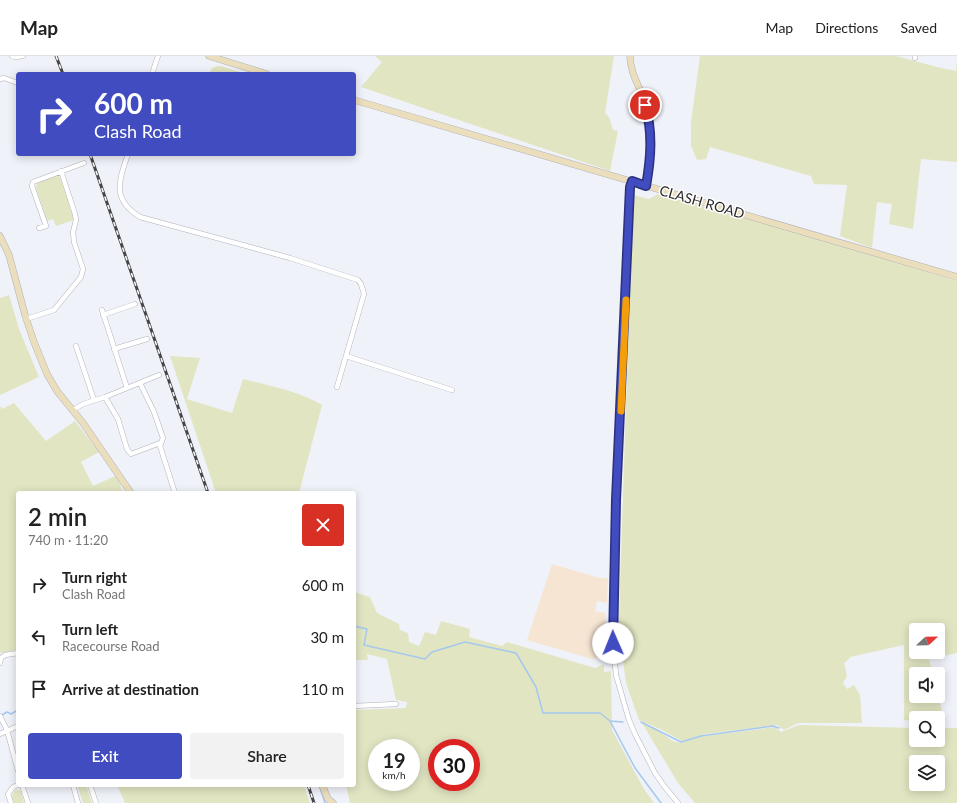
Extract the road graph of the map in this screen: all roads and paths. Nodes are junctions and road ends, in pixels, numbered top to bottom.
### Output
1 (12, 56) edge
2 (23, 56) edge
3 (158, 56) edge
4 (209, 56) edge
5 (630, 56) edge
6 (153, 72) edge
7 (261, 72) edge
8 (0, 79) edge
9 (16, 82) edge
10 (356, 101) edge
11 (127, 156) edge
12 (84, 163) dead end
13 (61, 171) junction
14 (632, 181) junction
15 (646, 186) junction
16 (39, 228) dead end
17 (0, 236) edge
18 (957, 277) edge
19 (135, 304) dead end
20 (26, 318) junction
21 (148, 339) dead end
22 (76, 346) dead end
23 (114, 349) junction
24 (346, 356) junction
25 (159, 375) dead end
26 (140, 383) junction
27 (337, 387) dead end
28 (127, 388) junction
29 (452, 390) dead end
30 (104, 397) junction
31 (94, 400) junction
32 (73, 410) junction
33 (160, 443) junction
34 (130, 491) edge
35 (174, 491) edge
36 (16, 653) edge
37 (0, 663) edge
38 (396, 704) dead end
39 (356, 706) edge
40 (1, 718) edge
41 (16, 727) edge
42 (7, 730) junction
43 (0, 734) edge
44 (16, 764) edge
45 (16, 785) edge
46 (23, 787) edge
47 (74, 787) edge
48 (91, 787) edge
49 (323, 787) edge
50 (10, 803) edge
51 (28, 803) edge
52 (78, 803) edge
53 (96, 803) edge
54 (333, 803) edge
55 (678, 803) edge

1 - 2 street
3 - 6 street
4 - 7 street
5 - 15 street
8 - 9 street
10 - 14 street, CLASH ROAD
11 - 24 street
12 - 13 street
13 - 16 street
13 - 20 street
14 - 15 street, CLASH ROAD
14 - 55 street
15 - 18 street, CLASH ROAD
17 - 20 street
19 - 23 street
20 - 32 street
21 - 23 street
22 - 31 street
23 - 28 street
24 - 27 street
24 - 29 street
25 - 26 street
26 - 28 street
26 - 33 street
28 - 30 street
30 - 31 street
30 - 33 street
31 - 32 street
32 - 34 street
33 - 35 street
36 - 37 street
38 - 39 street
40 - 42 street
41 - 42 street
42 - 43 street
42 - 44 street
45 - 50 street
46 - 51 street
47 - 52 street
48 - 53 street
49 - 54 street

